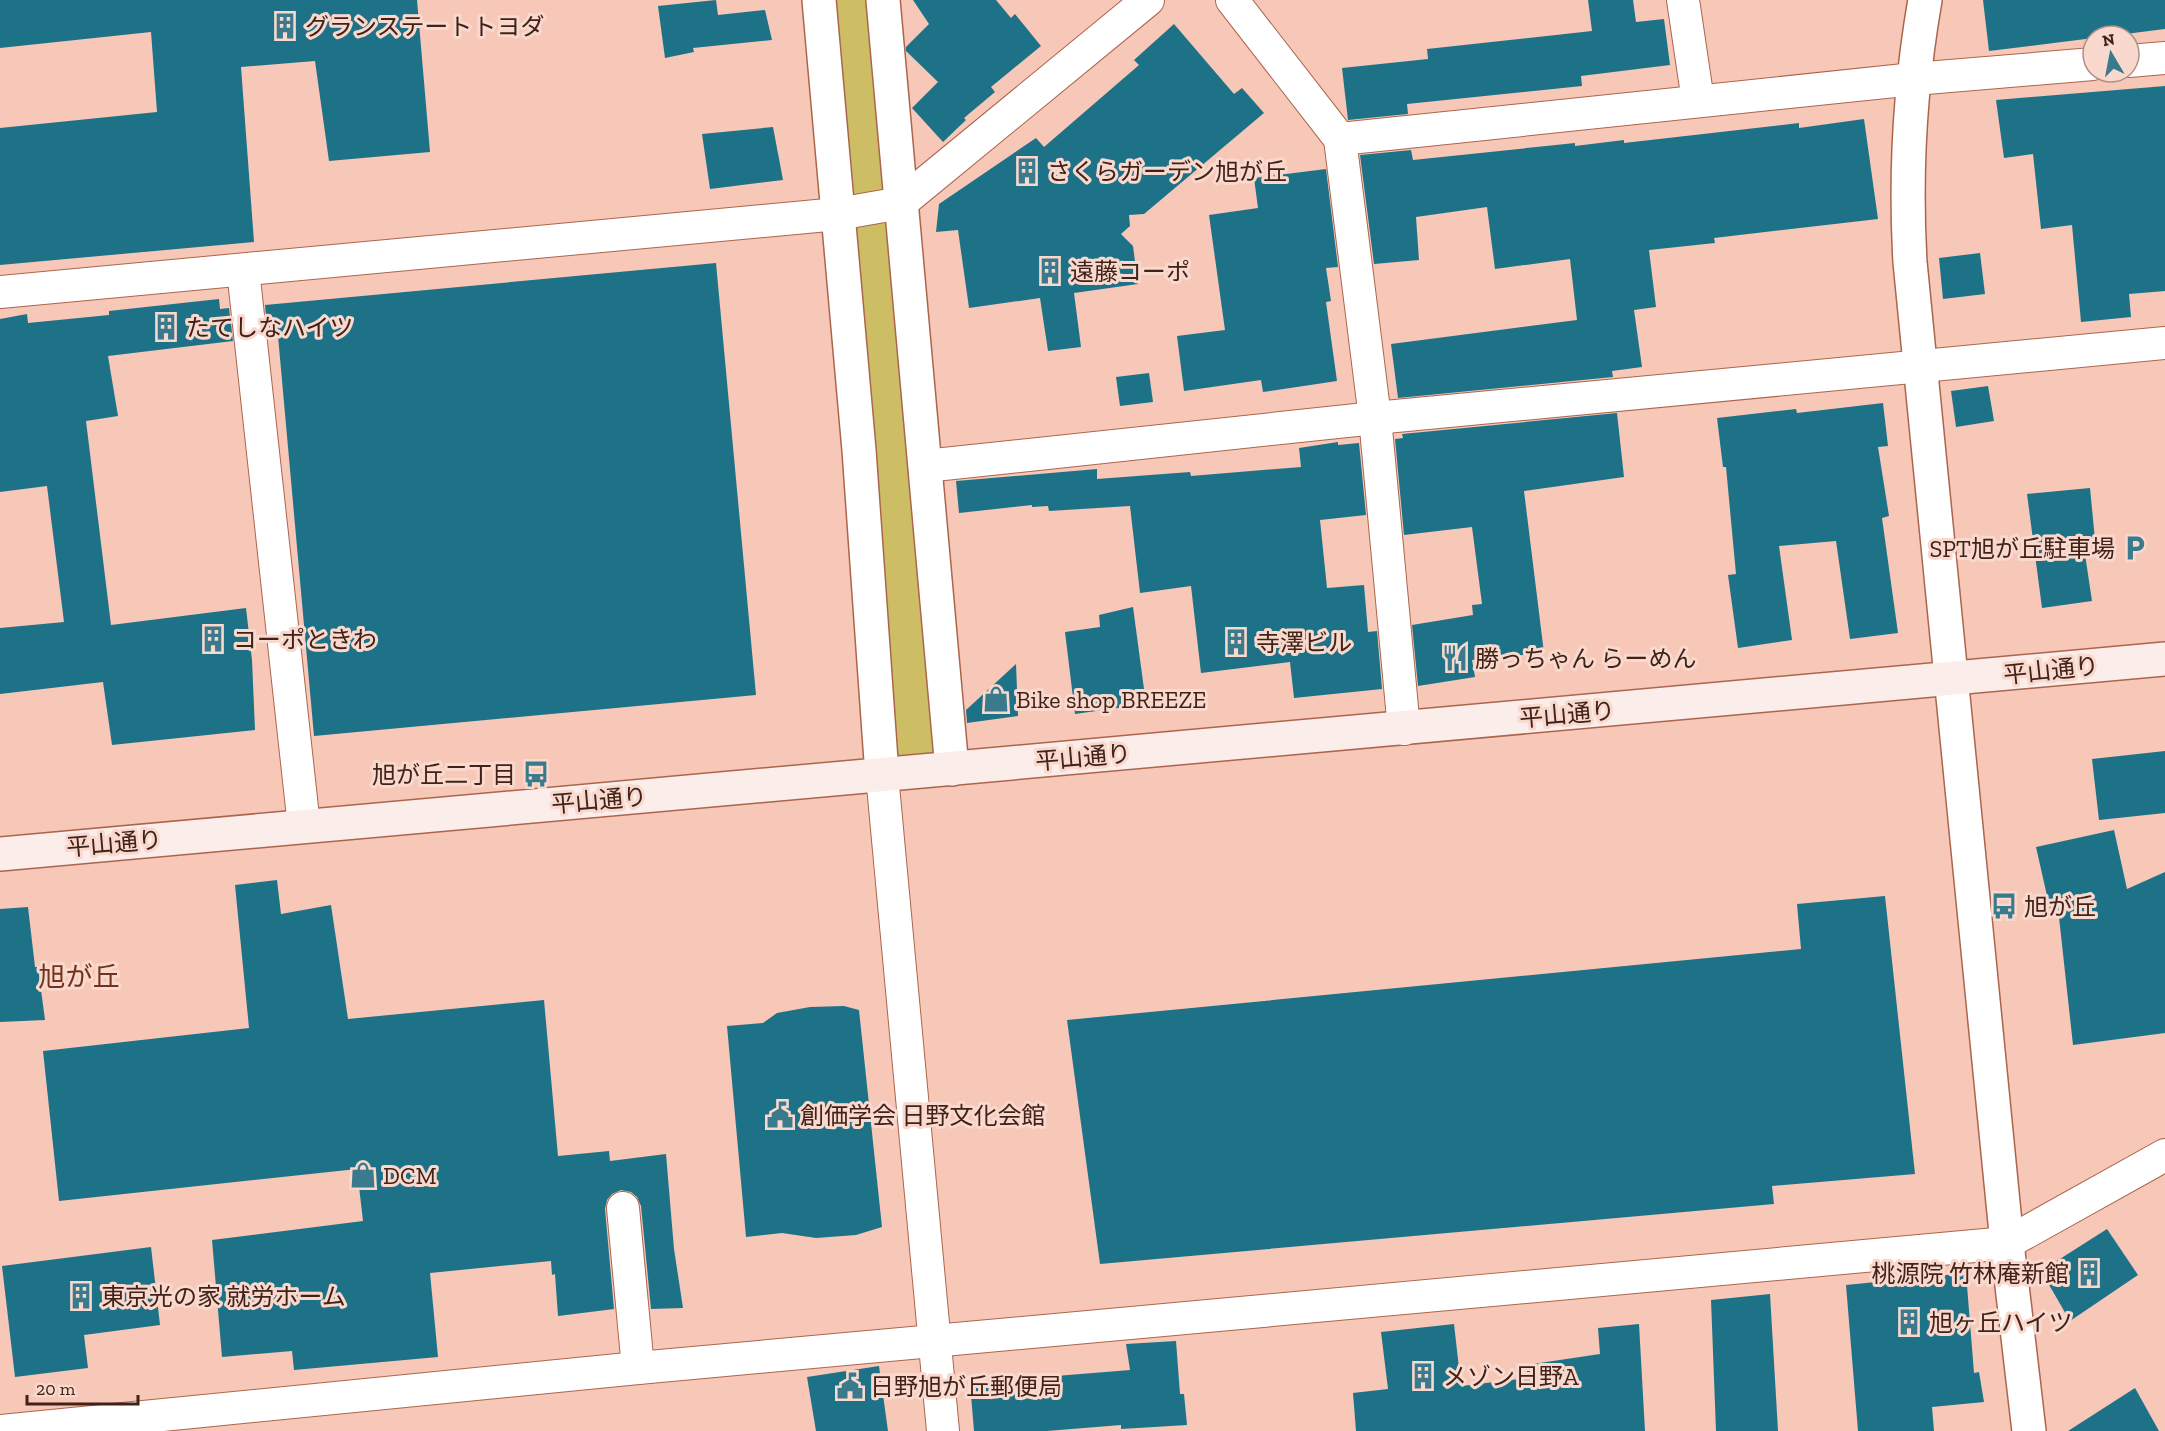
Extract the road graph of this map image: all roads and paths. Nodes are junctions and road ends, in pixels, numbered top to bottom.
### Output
1 (819, 0) edge
2 (883, 0) edge
3 (1148, 0) edge
4 (1232, 0) edge
5 (1683, 0) edge
6 (1925, 0) edge
7 (2165, 58) edge
8 (2141, 60) edge
9 (2081, 65) edge
10 (1914, 79) junction
11 (1698, 101) junction
12 (1340, 139) junction
13 (901, 203) junction
14 (838, 214) junction
15 (243, 270) junction
16 (0, 292) edge
17 (2165, 343) edge
18 (1919, 366) junction
19 (1375, 418) junction
20 (925, 466) junction
21 (2165, 659) edge
22 (1951, 680) junction
23 (1404, 729) junction
24 (952, 769) junction
25 (882, 775) junction
26 (304, 826) junction
27 (0, 854) edge
28 (2165, 1155) edge
29 (623, 1208) dead end
30 (2007, 1243) junction
31 (935, 1342) junction
32 (638, 1368) junction
33 (1, 1431) edge
34 (943, 1431) edge
35 (2029, 1431) edge

1 - 14 street
2 - 13 street
3 - 13 street
4 - 12 street
5 - 11 street
6 - 10 street
7 - 8 street
9 - 10 street
10 - 11 street
10 - 18 street
11 - 12 street
12 - 19 street
13 - 14 street
13 - 20 street
14 - 15 street
14 - 25 street
15 - 16 street
15 - 26 street
17 - 18 street
18 - 19 street
18 - 22 street
19 - 20 street
19 - 23 street
20 - 24 street
21 - 22 main road, 平山通り
22 - 23 main road, 平山通り
22 - 30 street
23 - 24 main road, 平山通り
24 - 25 main road, 平山通り
25 - 26 main road, 平山通り
25 - 31 street
26 - 27 main road, 平山通り
28 - 30 street
29 - 32 street
30 - 31 street
30 - 35 street
31 - 32 street
31 - 34 street
32 - 33 street

